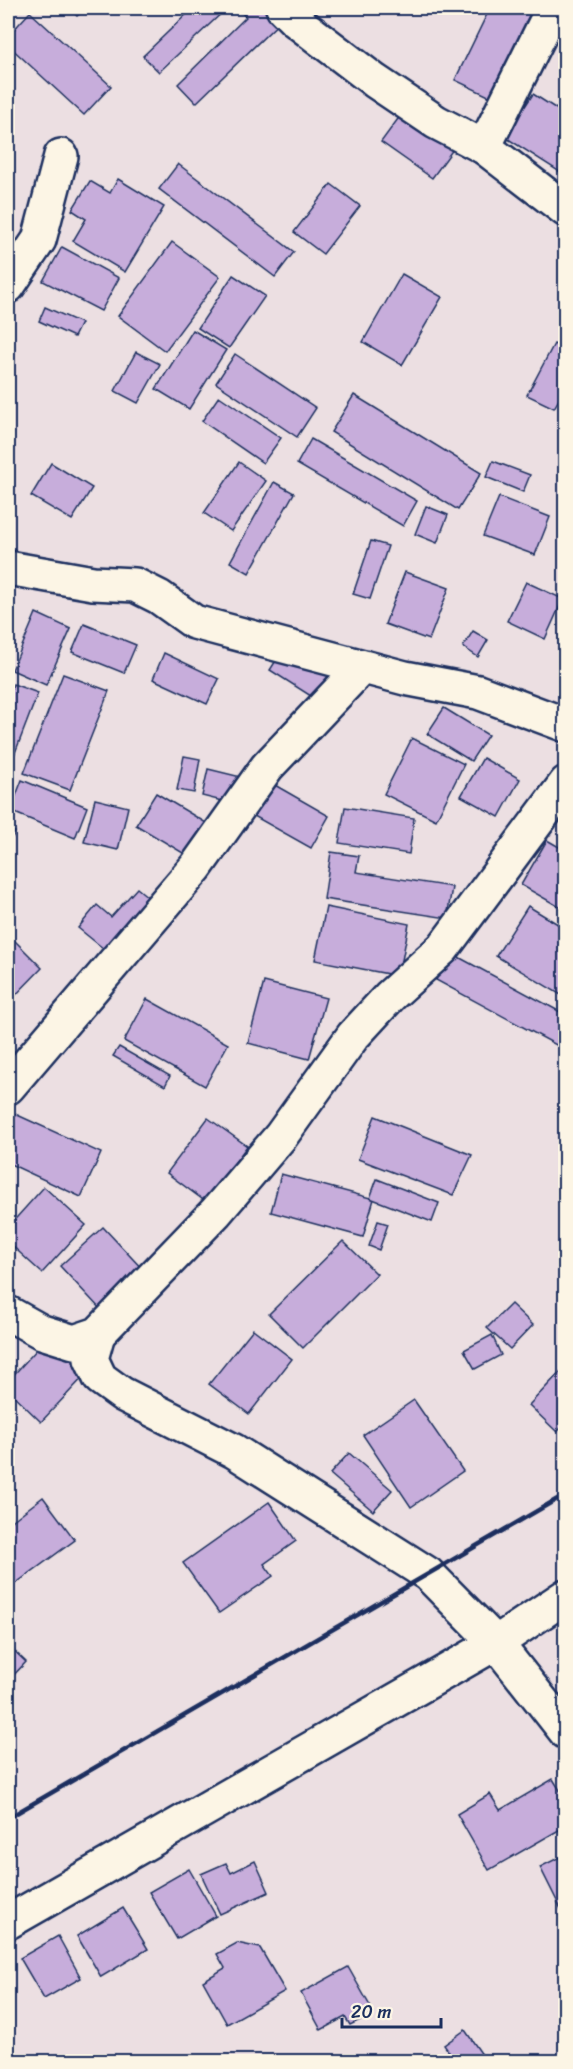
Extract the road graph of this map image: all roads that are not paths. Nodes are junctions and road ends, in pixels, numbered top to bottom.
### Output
1 (283, 8) edge
2 (553, 8) edge
3 (484, 147) junction
4 (61, 156) dead end
5 (566, 210) edge
6 (8, 286) edge
7 (8, 568) edge
8 (362, 667) junction
9 (566, 725) edge
10 (566, 783) edge
11 (8, 1087) edge
12 (8, 1313) edge
13 (98, 1334) junction
14 (566, 1596) edge
15 (496, 1644) junction
16 (566, 1732) edge
17 (8, 1922) edge

1 - 3 street
2 - 3 street
3 - 5 street
4 - 6 street
7 - 8 street
8 - 9 street
8 - 11 street
10 - 13 street
12 - 13 street
13 - 15 street
14 - 15 street
15 - 16 street
15 - 17 street

